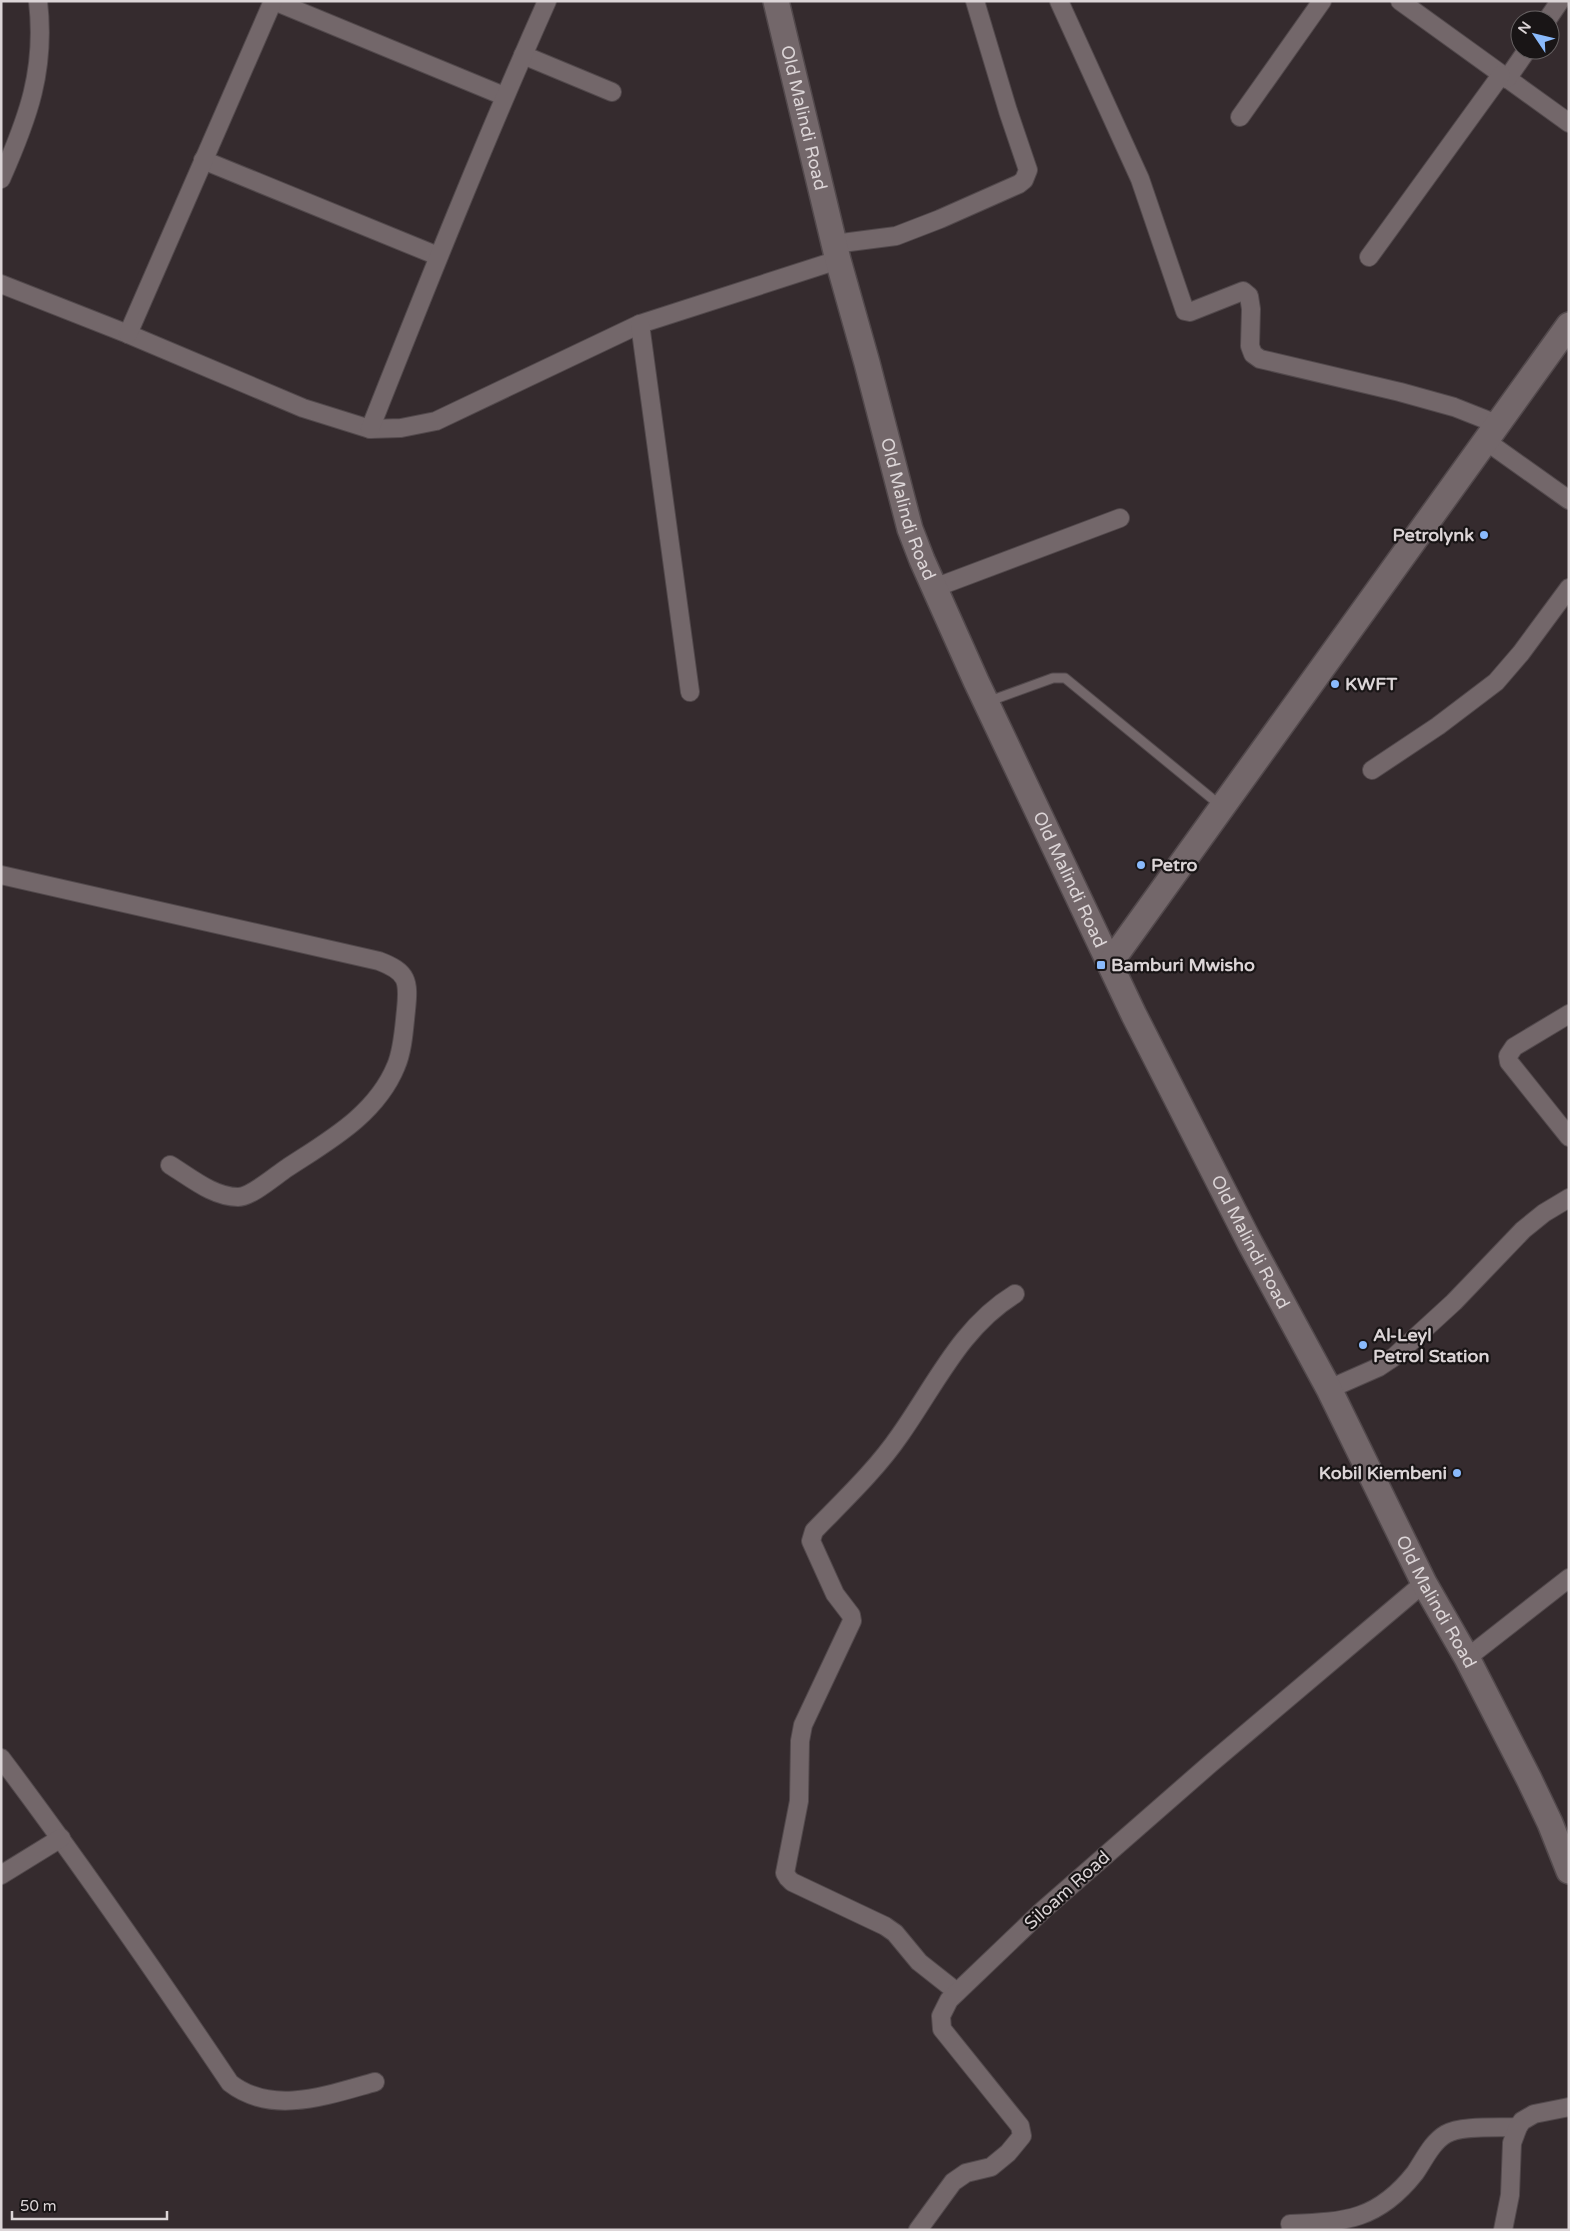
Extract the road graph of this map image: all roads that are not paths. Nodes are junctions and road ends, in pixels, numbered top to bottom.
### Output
1 (38, 1) edge
2 (273, 1) edge
3 (547, 1) edge
4 (776, 1) edge
5 (975, 1) edge
6 (1059, 1) edge
7 (1322, 1) edge
8 (1400, 1) edge
9 (523, 55) junction
10 (1518, 60) edge
11 (1504, 77) junction
12 (612, 92) dead end
13 (504, 96) junction
14 (1240, 117) dead end
15 (1569, 123) edge
16 (203, 160) junction
17 (1, 179) edge
18 (836, 252) junction
19 (438, 256) junction
20 (1369, 258) dead end
21 (1, 284) edge
22 (640, 324) junction
23 (1569, 325) edge
24 (128, 334) junction
25 (370, 429) junction
26 (1492, 432) junction
27 (1569, 500) edge
28 (1120, 518) dead end
29 (934, 588) junction
30 (1569, 588) edge
31 (690, 692) dead end
32 (986, 702) junction
33 (1372, 770) dead end
34 (1222, 807) junction
35 (1, 875) edge
36 (1110, 962) junction
37 (1569, 1014) edge
38 (1569, 1137) edge
39 (170, 1164) dead end
40 (1569, 1198) edge
41 (1015, 1294) dead end
42 (1329, 1389) junction
43 (1569, 1578) edge
44 (1424, 1582) junction
45 (1467, 1658) junction
46 (1, 1758) edge
47 (61, 1838) junction
48 (1569, 1871) edge
49 (1, 1875) edge
50 (957, 1992) junction
51 (375, 2082) dead end
52 (1569, 2107) edge
53 (1518, 2127) junction
54 (1290, 2224) dead end
55 (918, 2230) edge
56 (1503, 2230) edge

1 - 17 street
2 - 13 street
2 - 16 street
3 - 9 street
4 - 18 main road, Old Malindi Road
5 - 18 street
6 - 26 street
7 - 14 street
8 - 11 street
9 - 12 street
9 - 13 street
10 - 11 street
11 - 15 street
11 - 20 street
13 - 19 street
16 - 19 street
16 - 24 street
18 - 22 street
18 - 29 main road, Old Malindi Road
19 - 25 street
21 - 24 street
22 - 25 street
22 - 31 street
23 - 26 main road
24 - 25 street
26 - 27 street
26 - 34 main road
28 - 29 street
29 - 32 main road, Old Malindi Road
30 - 33 street
32 - 34 lane
32 - 36 main road, Old Malindi Road
34 - 36 main road
35 - 39 street
36 - 42 main road, Old Malindi Road
37 - 38 street
40 - 42 street
41 - 50 street
42 - 44 main road, Old Malindi Road
43 - 45 street
44 - 45 main road, Old Malindi Road
44 - 50 street, Siloam Road
45 - 48 main road, Old Malindi Road
46 - 47 street
47 - 49 street
47 - 51 street
50 - 55 street, Siloam Road
52 - 53 street
53 - 54 street
53 - 56 street

